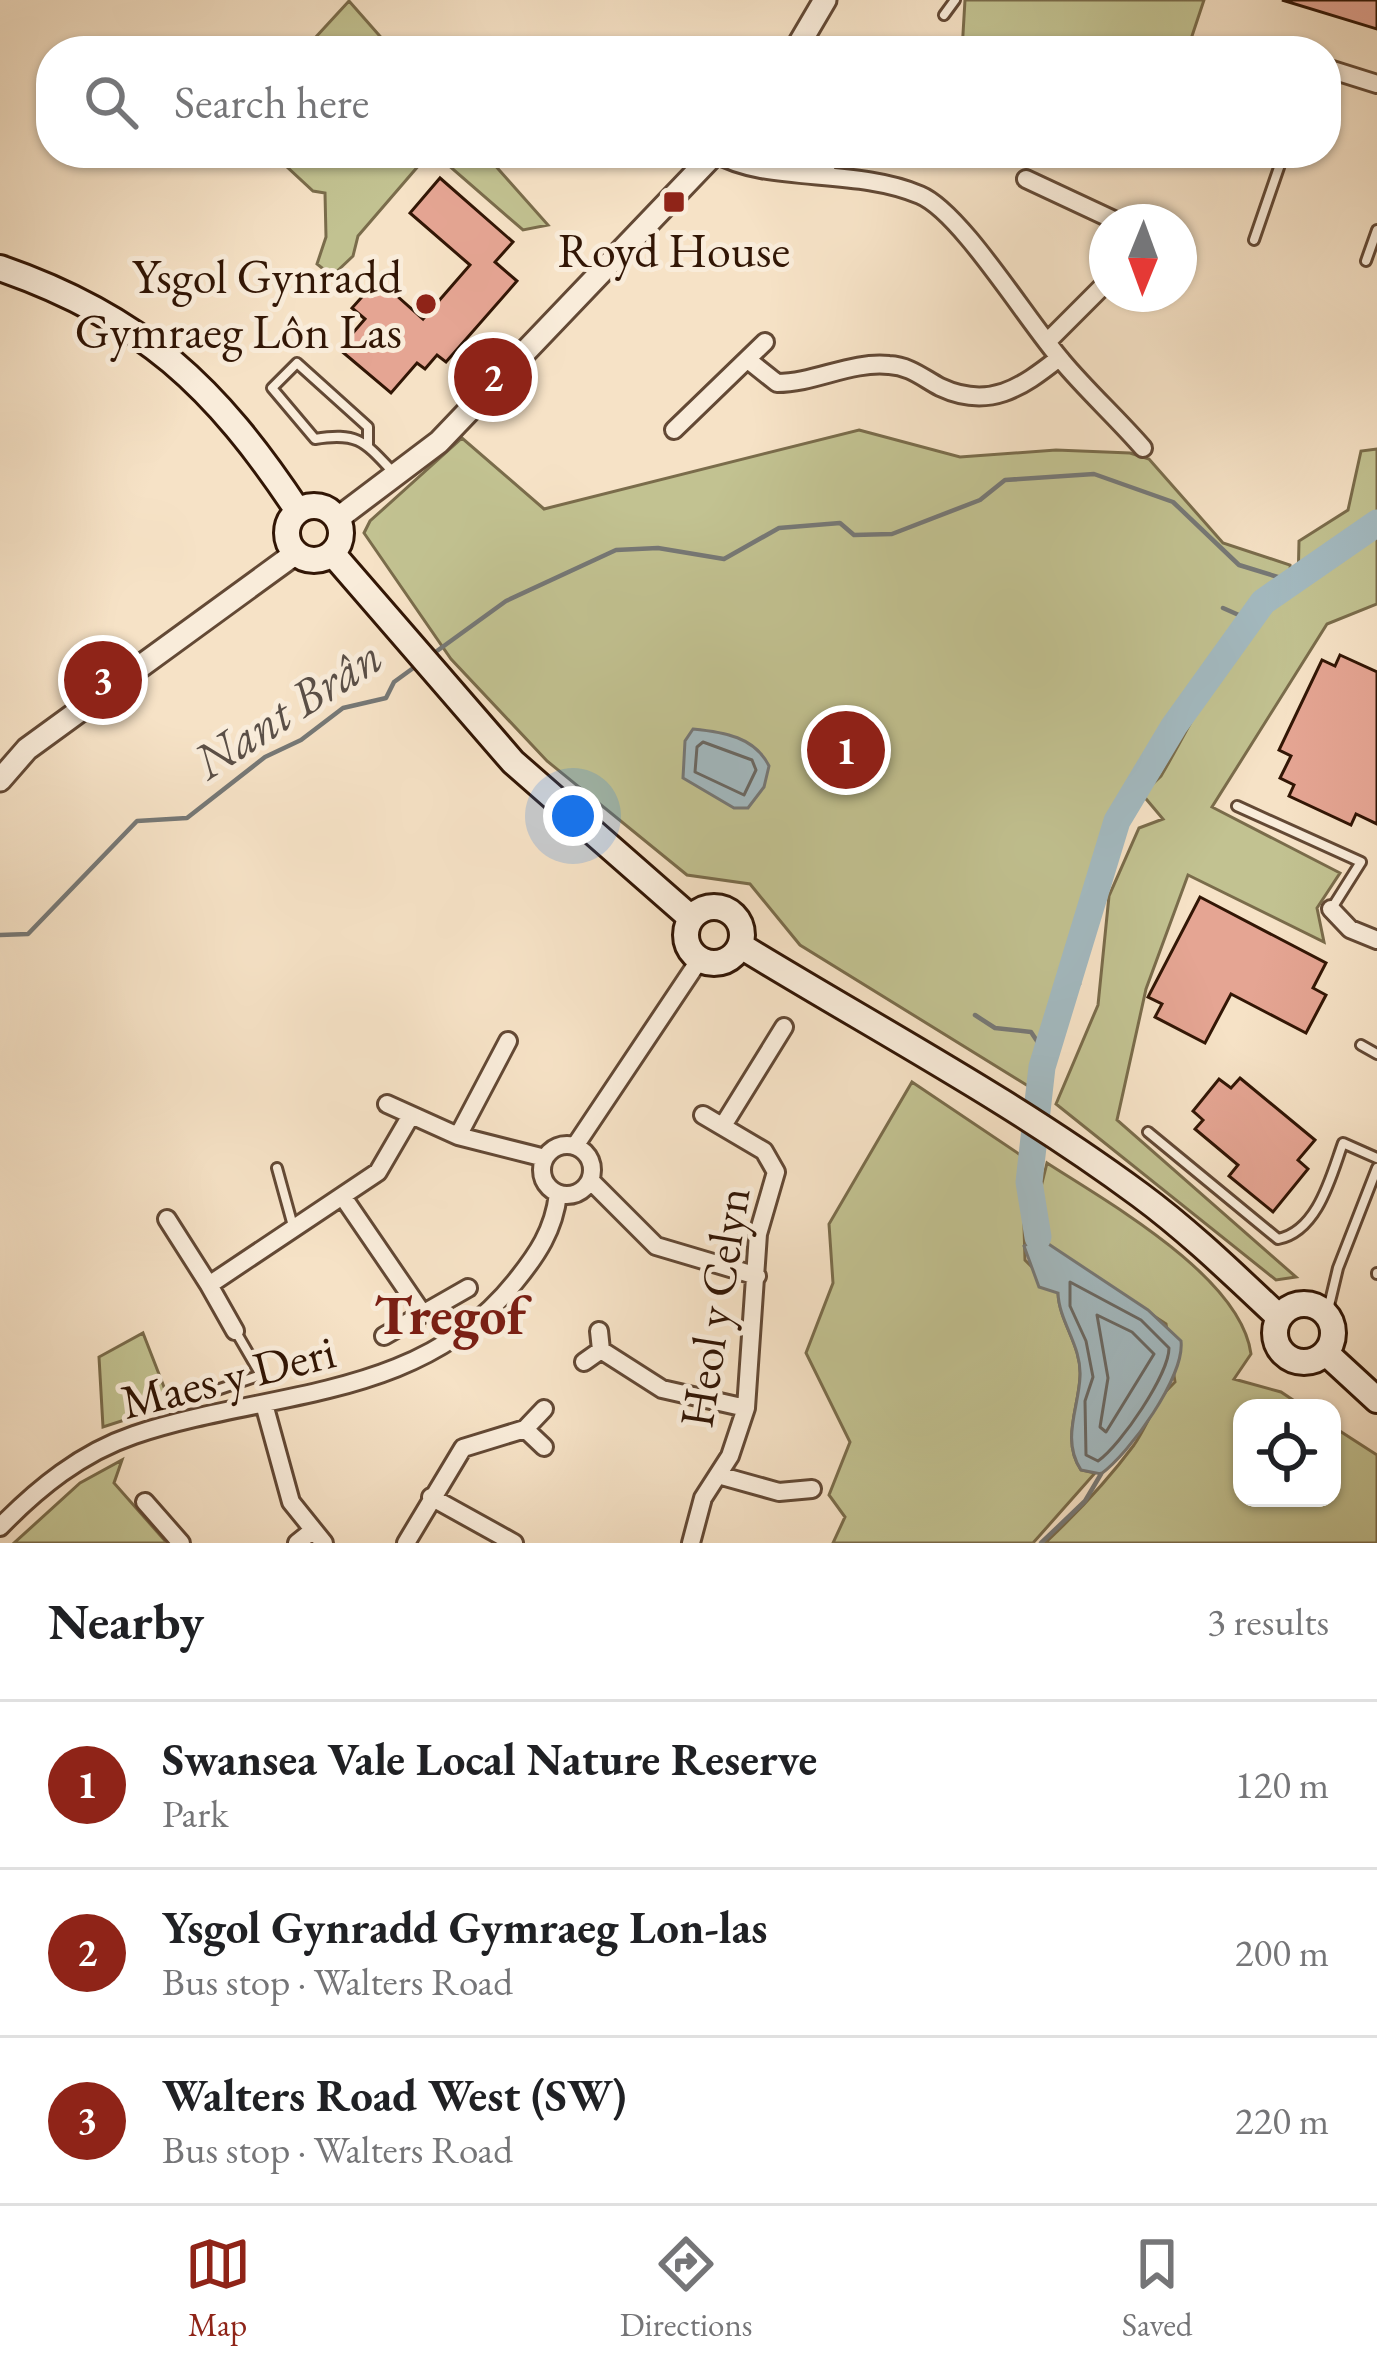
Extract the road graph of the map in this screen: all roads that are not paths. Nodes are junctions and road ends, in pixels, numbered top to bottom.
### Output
1 (825, 0) edge
2 (955, 0) edge
3 (944, 15) dead end
4 (804, 36) edge
5 (1341, 73) edge
6 (1377, 84) edge
7 (701, 168) edge
8 (739, 168) edge
9 (826, 168) edge
10 (1279, 168) edge
11 (825, 172) junction
12 (1026, 179) dead end
13 (1045, 188) junction
14 (1036, 208) dead end
15 (1089, 208) edge
16 (1377, 230) edge
17 (1254, 240) dead end
18 (1366, 261) dead end
19 (0, 268) edge
20 (1089, 300) edge
21 (766, 342) dead end
22 (1047, 342) junction
23 (1059, 358) junction
24 (748, 360) junction
25 (674, 430) dead end
26 (368, 445) junction
27 (1143, 448) dead end
28 (397, 476) junction
29 (298, 511) junction
30 (337, 519) junction
31 (296, 553) junction
32 (332, 553) junction
33 (0, 780) edge
34 (1237, 806) dead end
35 (1331, 909) joint
36 (691, 918) junction
37 (1377, 940) edge
38 (741, 946) junction
39 (700, 959) junction
40 (784, 1027) dead end
41 (508, 1041) dead end
42 (1361, 1045) dead end
43 (1377, 1054) edge
44 (387, 1104) dead end
45 (703, 1115) dead end
46 (410, 1117) junction
47 (724, 1124) junction
48 (1148, 1132) dead end
49 (458, 1136) junction
50 (575, 1146) junction
51 (545, 1158) junction
52 (1377, 1158) edge
53 (277, 1168) dead end
54 (1377, 1168) edge
55 (591, 1181) junction
56 (558, 1194) junction
57 (343, 1197) junction
58 (167, 1219) dead end
59 (293, 1227) junction
60 (757, 1276) junction
61 (209, 1285) junction
62 (467, 1288) dead end
63 (423, 1313) junction
64 (1328, 1314) junction
65 (1279, 1317) junction
66 (599, 1330) dead end
67 (235, 1331) joint
68 (384, 1336) dead end
69 (601, 1350) junction
70 (1326, 1353) junction
71 (584, 1362) dead end
72 (208, 1393) dead end
73 (1377, 1400) edge
74 (263, 1404) junction
75 (746, 1408) junction
76 (544, 1409) dead end
77 (526, 1429) junction
78 (544, 1448) dead end
79 (718, 1474) junction
80 (812, 1489) dead end
81 (431, 1497) junction
82 (145, 1502) dead end
83 (0, 1527) edge
84 (311, 1539) edge
85 (181, 1543) edge
86 (406, 1543) edge
87 (514, 1543) edge
88 (692, 1543) edge

1 - 4 street
2 - 3 lane
5 - 6 street
7 - 28 street
8 - 11 street
9 - 11 street
10 - 17 lane
11 - 22 street
12 - 13 street
13 - 14 street
13 - 15 street
16 - 18 lane
19 - 29 main road
20 - 22 street
21 - 24 street
22 - 23 street
23 - 24 street
23 - 27 street
24 - 25 street
26 - 26 lane
26 - 28 lane
28 - 30 street
29 - 30 main road
29 - 31 main road
30 - 32 main road
31 - 32 main road
31 - 33 street
32 - 36 main road
34 - 35 lane
35 - 37 street
36 - 38 main road
36 - 39 main road
38 - 39 main road
38 - 65 main road
39 - 50 street
40 - 47 street
41 - 49 street
42 - 43 lane
44 - 46 street
45 - 47 street, Heol y Celyn
46 - 49 street
46 - 57 street
47 - 60 street, Heol y Celyn
48 - 52 lane
49 - 51 street
50 - 51 street
50 - 55 street
51 - 56 street
53 - 59 lane
54 - 64 lane
55 - 56 street
55 - 60 street
56 - 74 street, Maes y Deri
57 - 59 street
57 - 63 street
58 - 61 street
59 - 61 street
60 - 75 street, Heol y Celyn
61 - 67 street
62 - 63 street
63 - 68 street
64 - 65 main road
64 - 70 main road
65 - 70 main road
66 - 69 street
67 - 72 lane
69 - 71 street
69 - 75 street
70 - 73 main road
74 - 83 street, Maes y Deri
74 - 84 street
75 - 79 street, Heol y Celyn
76 - 77 street
77 - 78 street
77 - 81 street
79 - 80 street, Heol y Celyn
79 - 88 street, Heol y Celyn
81 - 86 street
81 - 87 street
82 - 85 street

